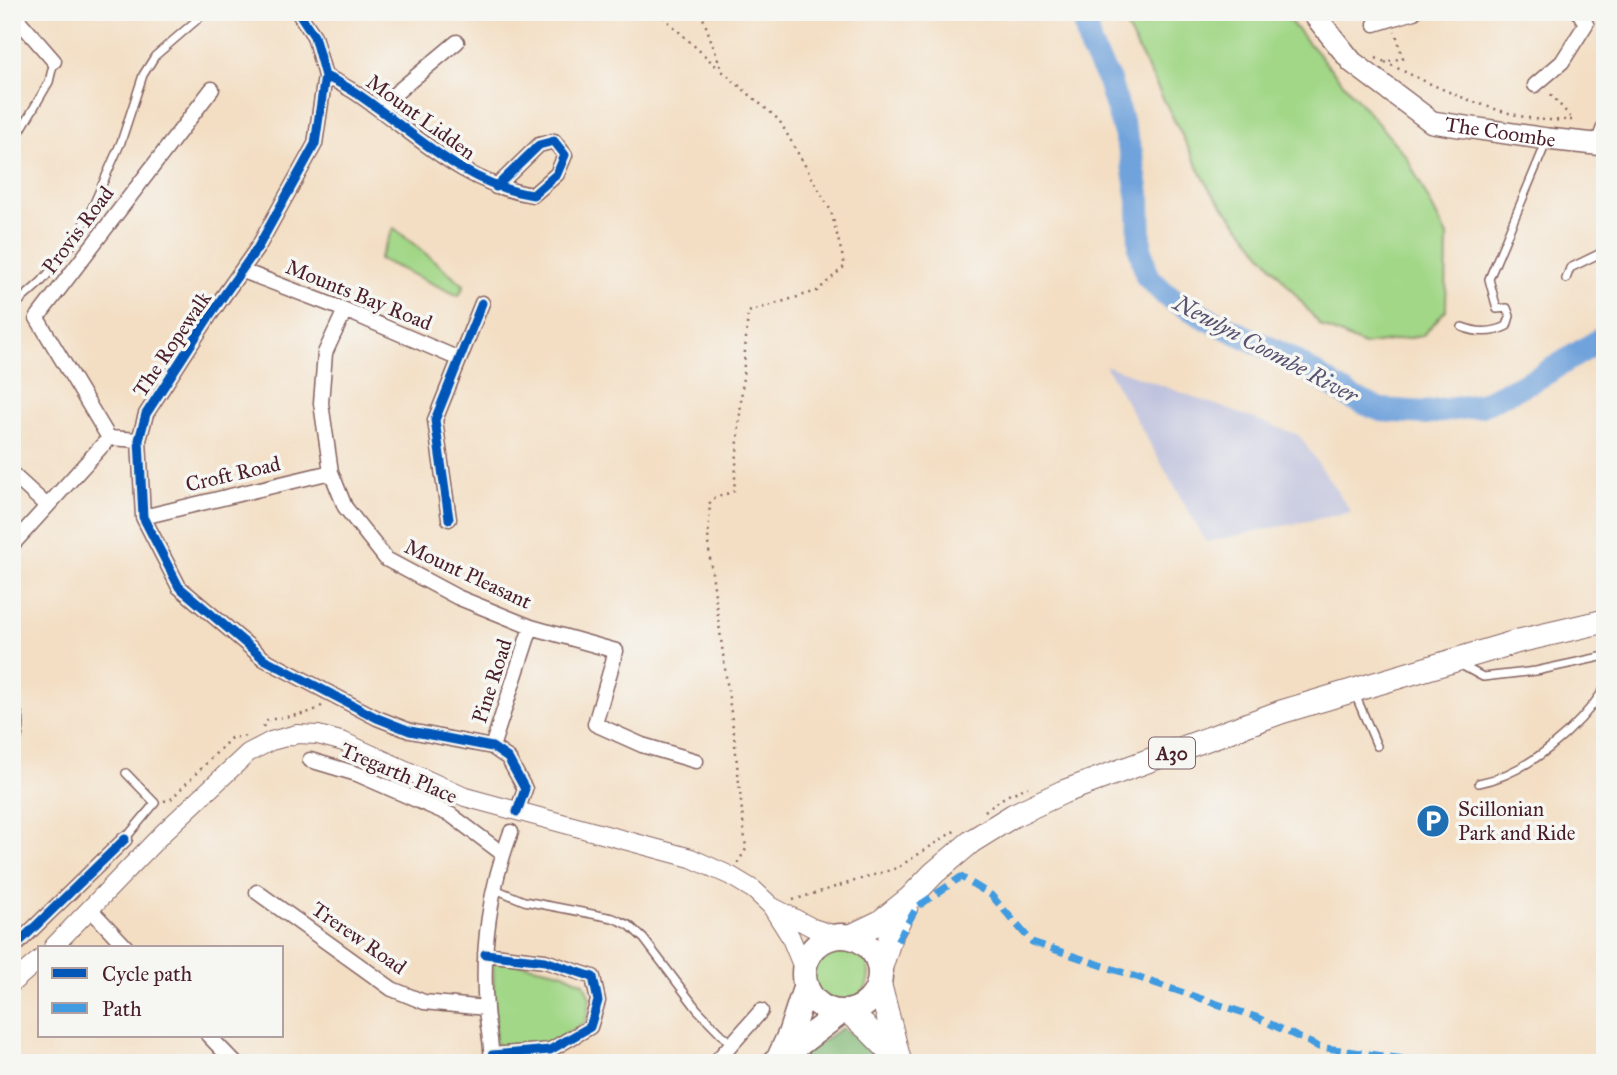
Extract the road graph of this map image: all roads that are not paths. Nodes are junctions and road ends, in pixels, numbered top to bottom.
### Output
1 (206, 12) edge
2 (298, 12) edge
3 (1312, 12) edge
4 (1414, 12) edge
5 (1579, 12) edge
6 (12, 20) edge
7 (1375, 24) dead end
8 (457, 42) dead end
9 (54, 61) joint
10 (325, 76) junction
11 (212, 89) dead end
12 (1542, 89) road end
13 (378, 108) junction
14 (1605, 125) edge
15 (1547, 139) junction
16 (12, 145) edge
17 (1601, 145) edge
18 (496, 187) junction
19 (1605, 251) edge
20 (243, 271) junction
21 (1566, 279) dead end
22 (482, 303) dead end
23 (12, 309) edge
24 (345, 310) junction
25 (1462, 327) dead end
26 (459, 359) junction
27 (109, 438) junction
28 (139, 440) junction
29 (331, 472) junction
30 (12, 474) edge
31 (47, 506) junction
32 (143, 517) junction
33 (449, 519) dead end
34 (12, 545) edge
35 (1605, 621) edge
36 (531, 627) junction
37 (1605, 656) edge
38 (1452, 660) junction
39 (1605, 688) edge
40 (1353, 690) junction
41 (12, 708) edge
42 (12, 745) edge
43 (1377, 746) dead end
44 (492, 747) junction
45 (310, 760) dead end
46 (696, 761) dead end
47 (127, 773) dead end
48 (1479, 783) dead end
49 (517, 811) junction
50 (511, 831) dead end
51 (125, 839) joint
52 (503, 854) junction
53 (495, 889) junction
54 (257, 892) dead end
55 (910, 898) junction
56 (771, 906) junction
57 (91, 910) junction
58 (845, 937) junction
59 (54, 946) edge
60 (124, 946) edge
61 (12, 949) edge
62 (485, 954) junction
63 (38, 961) edge
64 (879, 976) junction
65 (805, 977) junction
66 (12, 983) edge
67 (486, 1008) junction
68 (761, 1011) dead end
69 (844, 1012) junction
70 (209, 1036) edge
71 (731, 1044) junction
72 (491, 1059) edge
73 (777, 1060) edge
74 (235, 1063) edge
75 (715, 1063) edge
76 (900, 1063) edge

1 - 23 lane
2 - 10 street
3 - 15 main road, The Coombe
4 - 7 street
5 - 12 street
6 - 9 street
8 - 13 street
9 - 16 lane
10 - 13 street, Mount Lidden
10 - 20 street, The Ropewalk
11 - 27 street, Provis Road
13 - 18 street, Mount Lidden
14 - 17 street
15 - 17 main road, The Coombe
15 - 25 lane
18 - 18 street, Mount Lidden
19 - 21 lane
20 - 24 street, Mounts Bay Road
20 - 28 street, The Ropewalk
22 - 26 street
24 - 26 street, Mounts Bay Road
24 - 29 street, Mount Pleasant
26 - 33 street
27 - 28 street
27 - 31 street
28 - 32 street, The Ropewalk
29 - 32 street, Croft Road
29 - 36 street, Mount Pleasant
30 - 31 street
31 - 34 street
32 - 44 street, The Ropewalk
35 - 38 main road, A30
36 - 44 street, Pine Road
36 - 46 street, Mount Pleasant
37 - 38 lane
38 - 40 main road, A30
39 - 48 lane
40 - 43 lane
40 - 55 main road, A30
41 - 42 street
44 - 49 street
45 - 52 street, Tregarth Place
47 - 51 lane
49 - 56 street
49 - 57 street
50 - 52 street
51 - 61 street
52 - 53 street
53 - 62 street
53 - 71 lane
54 - 67 street, Trerew Road
55 - 58 main road, A30
55 - 64 main road, A30
56 - 58 street
56 - 65 street
57 - 59 street
57 - 60 street
58 - 64 highway
58 - 65 highway
62 - 67 street
62 - 72 street
63 - 66 street
64 - 69 highway
64 - 76 main road
65 - 69 highway
65 - 73 highway
67 - 72 street
68 - 71 street
69 - 73 highway
69 - 76 main road
70 - 74 street
71 - 75 street

